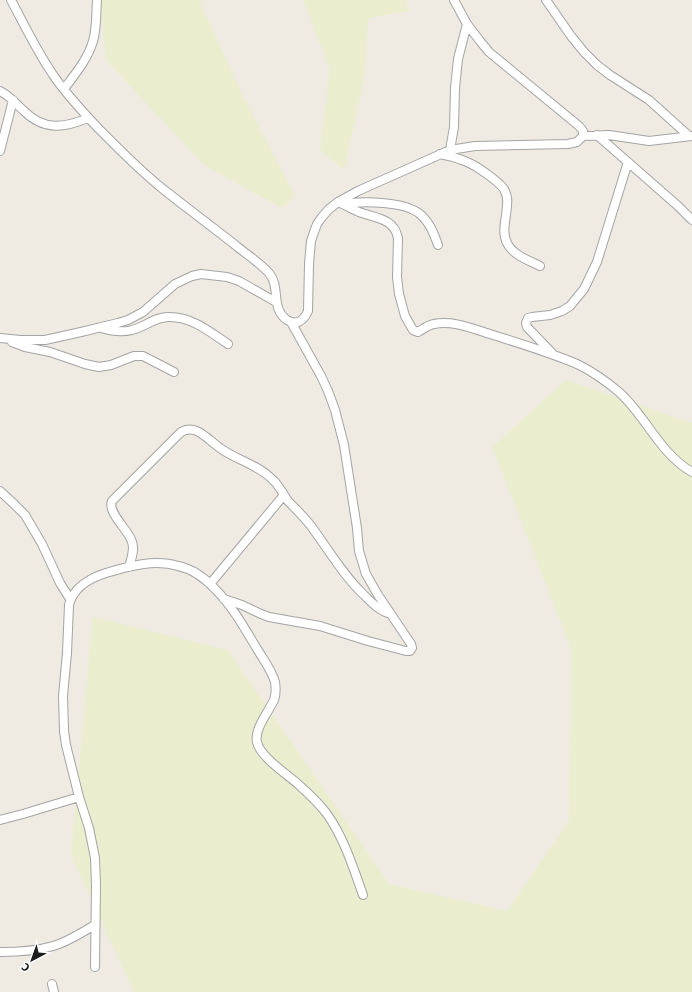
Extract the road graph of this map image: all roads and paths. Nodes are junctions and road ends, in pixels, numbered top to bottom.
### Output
1 (11, 0) edge
2 (97, 0) edge
3 (454, 0) edge
4 (546, 0) edge
5 (467, 24) junction
6 (64, 89) junction
7 (0, 91) edge
8 (13, 100) junction
9 (88, 118) junction
10 (597, 135) junction
11 (584, 136) junction
12 (691, 136) edge
13 (450, 150) junction
14 (0, 151) edge
15 (440, 154) junction
16 (628, 162) junction
17 (341, 203) junction
18 (692, 220) edge
19 (438, 245) dead end
20 (540, 266) dead end
21 (276, 302) junction
22 (291, 322) junction
23 (100, 328) junction
24 (4, 338) edge
25 (228, 344) dead end
26 (554, 356) junction
27 (174, 372) dead end
28 (692, 472) edge
29 (0, 492) edge
30 (284, 495) junction
31 (129, 567) junction
32 (210, 584) junction
33 (70, 599) junction
34 (224, 599) junction
35 (391, 614) junction
36 (80, 797) junction
37 (0, 820) edge
38 (363, 895) dead end
39 (95, 925) junction
40 (0, 952) edge
41 (95, 967) dead end

1 - 6 street
2 - 6 street
3 - 5 street
4 - 12 street
5 - 11 street
5 - 13 street
6 - 9 street
7 - 8 street
8 - 9 street
8 - 14 street
9 - 21 street
10 - 11 street
10 - 12 street
10 - 16 street
11 - 13 street
13 - 15 street
15 - 17 street
15 - 20 street
16 - 18 street
16 - 26 street
17 - 19 street
17 - 22 street
17 - 26 street
21 - 22 street
21 - 23 street
22 - 35 street
23 - 24 street
23 - 25 street
24 - 27 street
26 - 28 street
29 - 33 street
30 - 31 street
30 - 32 street
30 - 35 street
31 - 32 street
31 - 33 street
32 - 34 street
33 - 36 street
34 - 35 street
34 - 38 street
36 - 37 street
36 - 39 street
39 - 40 street
39 - 41 street

